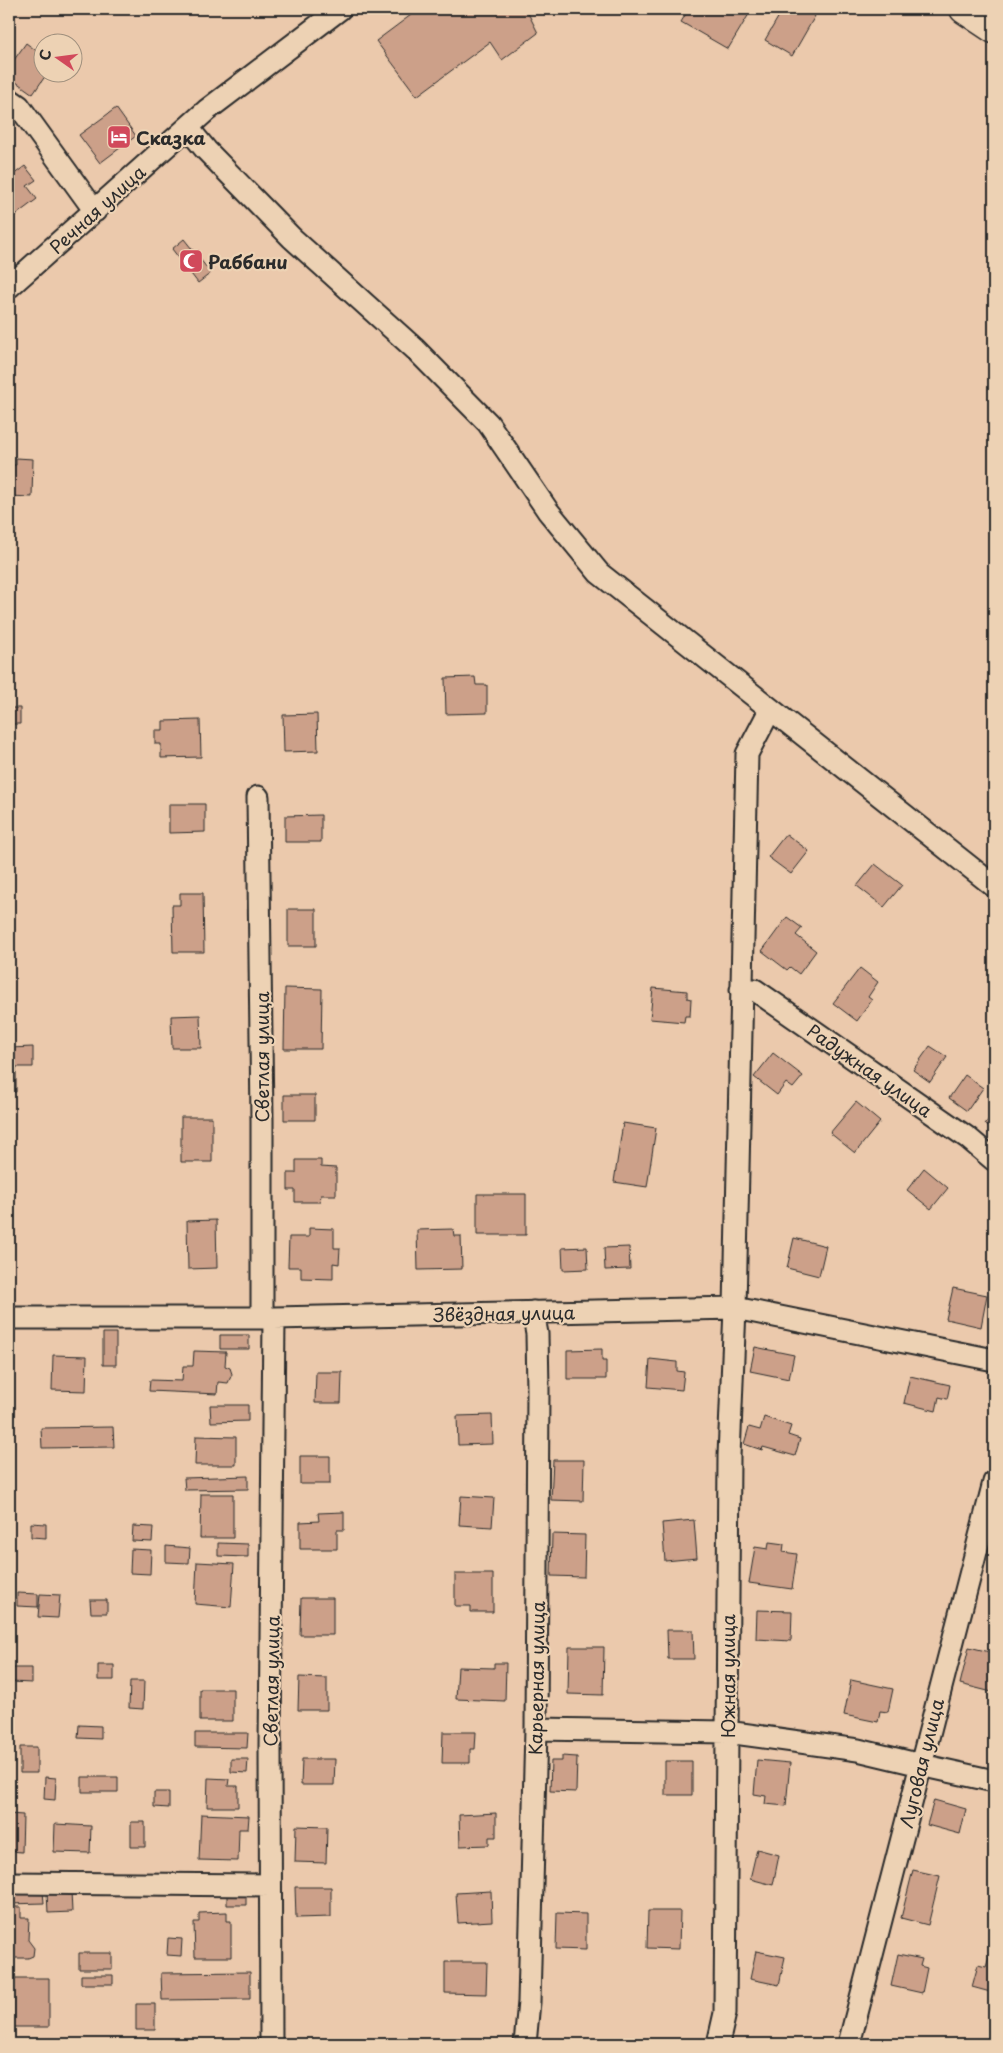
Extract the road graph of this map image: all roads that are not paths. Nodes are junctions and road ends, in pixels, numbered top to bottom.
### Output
1 (340, 9) edge
2 (964, 9) edge
3 (994, 29) edge
4 (9, 99) edge
5 (188, 128) junction
6 (95, 211) junction
7 (9, 287) edge
8 (770, 710) junction
9 (258, 797) dead end
10 (994, 886) edge
11 (741, 990) junction
12 (994, 1160) edge
13 (735, 1308) junction
14 (533, 1312) junction
15 (9, 1318) edge
16 (268, 1318) junction
17 (994, 1360) edge
18 (994, 1482) edge
19 (536, 1729) junction
20 (727, 1732) junction
21 (921, 1765) junction
22 (994, 1781) edge
23 (9, 1883) edge
24 (270, 1885) junction
25 (271, 2044) edge
26 (525, 2044) edge
27 (718, 2044) edge
28 (849, 2044) edge

1 - 5 street, Речная улица
2 - 3 highway
4 - 6 street
5 - 6 street, Речная улица
5 - 8 street
6 - 7 street, Речная улица
8 - 10 street
8 - 11 street, Южная улица
9 - 16 street, Светлая улица
11 - 12 street, Радужная улица
11 - 13 street, Южная улица
13 - 14 street, Звёздная улица
13 - 17 street, Звёздная улица
13 - 20 street, Южная улица
14 - 16 street, Звёздная улица
14 - 19 street, Карьерная улица
15 - 16 street, Звёздная улица
16 - 24 street, Светлая улица
18 - 21 street, Луговая улица
19 - 20 street
19 - 26 street, Карьерная улица
20 - 21 street
20 - 27 street, Южная улица
21 - 22 street
21 - 28 street, Луговая улица
23 - 24 street
24 - 25 street, Светлая улица

